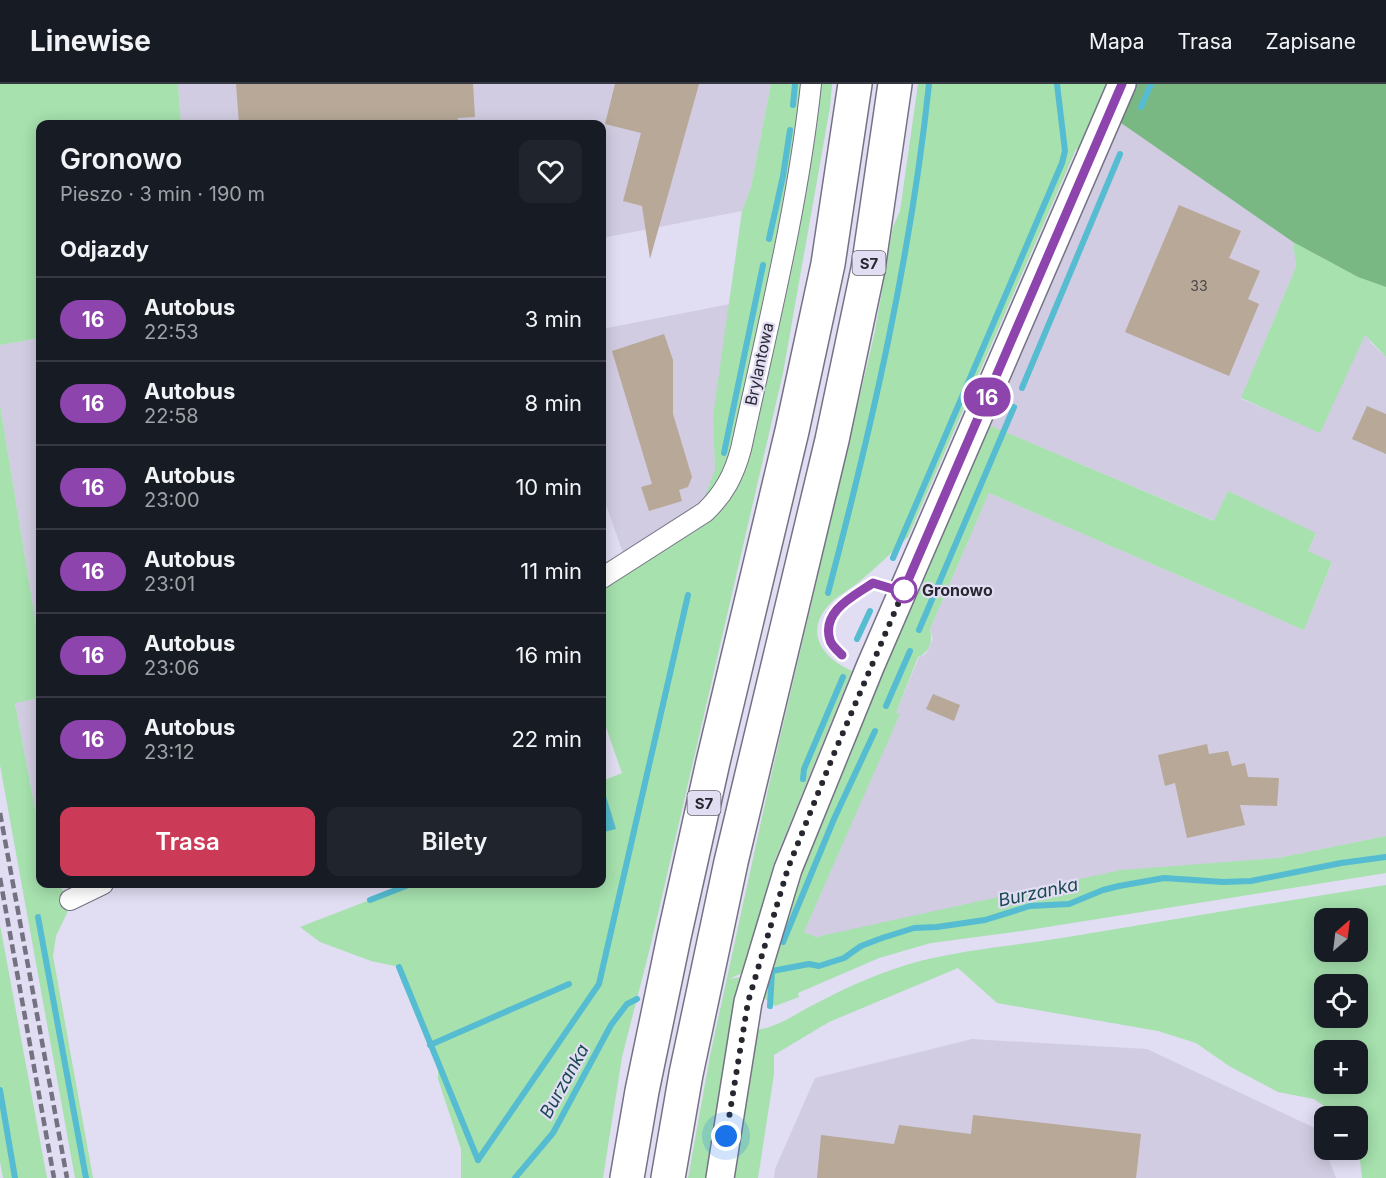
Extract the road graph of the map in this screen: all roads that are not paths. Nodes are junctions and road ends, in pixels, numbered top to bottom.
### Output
1 (811, 84) edge
2 (855, 84) edge
3 (895, 84) edge
4 (1122, 84) edge
5 (606, 575) edge
6 (95, 888) edge
7 (70, 900) dead end
8 (627, 1178) edge
9 (668, 1178) edge
10 (720, 1178) edge

1 - 5 street, Brylantowa
2 - 8 highway, S7
3 - 9 highway, S7
4 - 10 street
6 - 7 street

